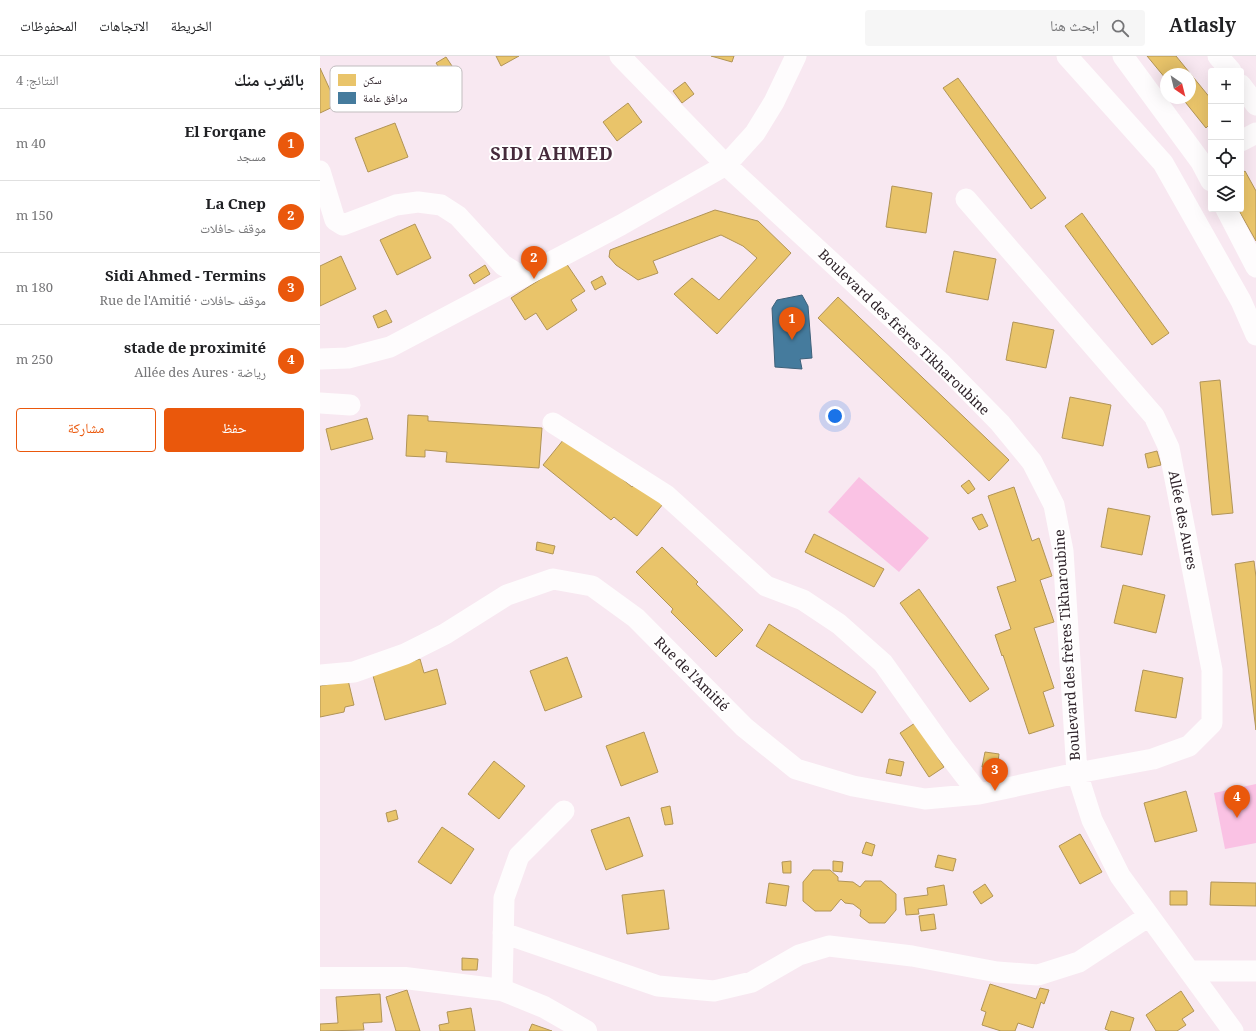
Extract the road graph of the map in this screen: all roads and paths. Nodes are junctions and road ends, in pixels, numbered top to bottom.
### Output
1 (620, 56) edge
2 (796, 56) edge
3 (1067, 56) edge
4 (1123, 56) edge
5 (1218, 56) edge
6 (1228, 68) edge
7 (1244, 88) edge
8 (1256, 105) edge
9 (1256, 133) edge
10 (1243, 140) edge
11 (1206, 160) edge
12 (726, 164) junction
13 (320, 171) edge
14 (1210, 176) edge
15 (966, 199) dead end
16 (1228, 212) edge
17 (1256, 267) edge
18 (522, 277) junction
19 (1256, 335) edge
20 (320, 359) edge
21 (320, 403) edge
22 (350, 405) dead end
23 (552, 423) dead end
24 (320, 675) edge
25 (1077, 773) junction
26 (980, 794) junction
27 (564, 811) dead end
28 (1149, 916) junction
29 (503, 933) junction
30 (1189, 971) junction
31 (1256, 971) edge
32 (320, 978) edge
33 (502, 990) junction
34 (586, 1031) edge
35 (1233, 1031) edge

1 - 12 street, Boulevard des frères Tikharoubine
2 - 12 street
3 - 19 street
4 - 11 street
5 - 6 street
7 - 8 street
9 - 10 street
11 - 14 street
12 - 18 street
12 - 25 street, Boulevard des frères Tikharoubine
13 - 18 street
15 - 25 street, Allée des Aures
16 - 17 street
18 - 20 street
21 - 22 street
23 - 26 street
24 - 26 street, Rue de l'Amitié
25 - 26 street, Rue de l'Amitié
25 - 28 street, Boulevard des frères Tikharoubine
27 - 29 street
28 - 29 street
28 - 30 street, Boulevard des frères Tikharoubine
29 - 33 street
30 - 31 street
30 - 35 street, Boulevard des frères Tikharoubine
32 - 33 main road
33 - 34 main road

